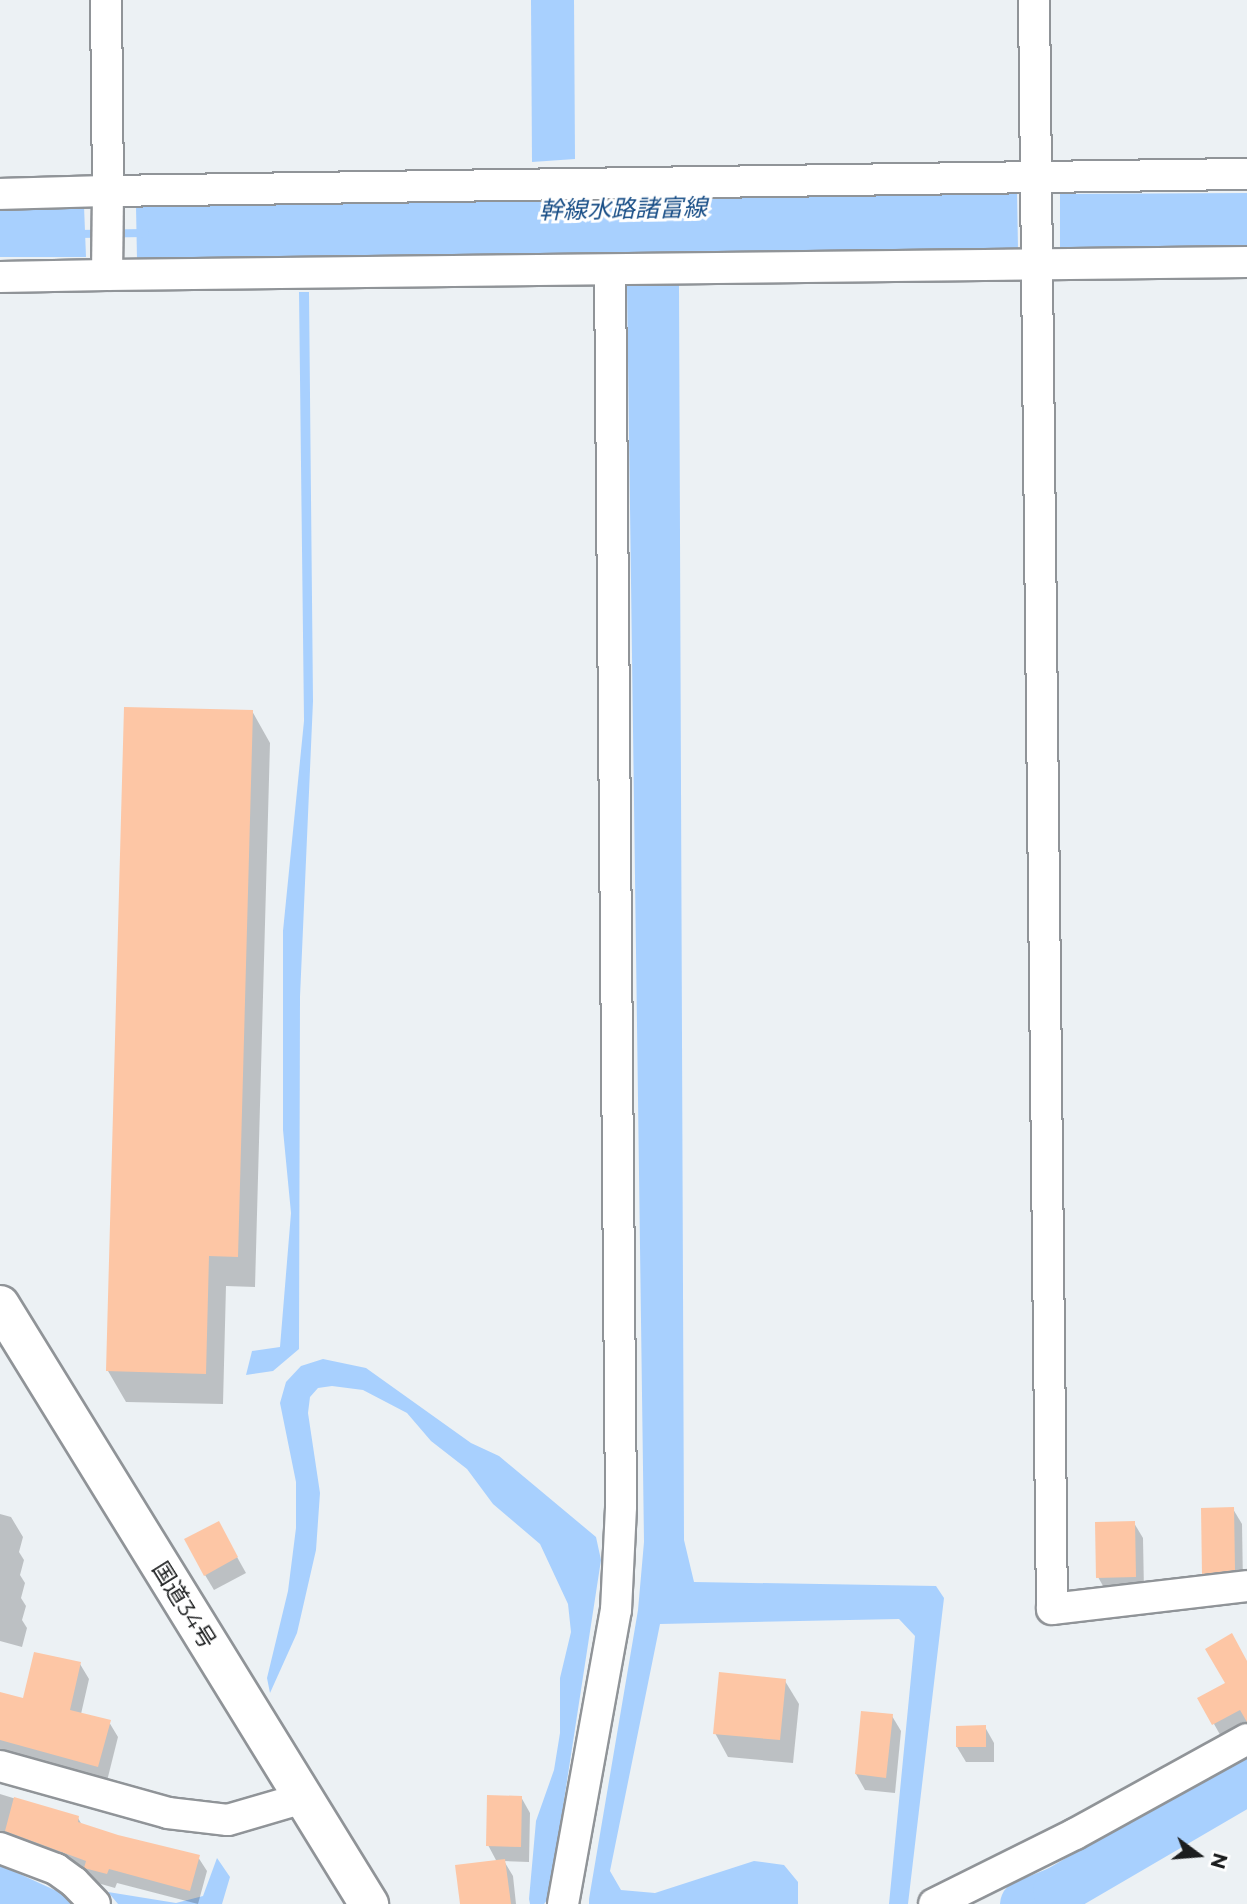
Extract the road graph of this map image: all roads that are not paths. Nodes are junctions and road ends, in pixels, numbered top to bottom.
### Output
1 (106, 0) edge
2 (1034, 0) edge
3 (1247, 174) edge
4 (1038, 176) junction
5 (0, 194) edge
6 (107, 203) junction
7 (1038, 236) junction
8 (1247, 262) edge
9 (107, 264) junction
10 (610, 271) junction
11 (0, 277) edge
12 (0, 1305) edge
13 (1247, 1586) edge
14 (1247, 1738) edge
15 (0, 1766) edge
16 (303, 1798) junction
17 (0, 1848) edge
18 (95, 1904) edge
19 (369, 1904) edge
20 (563, 1904) edge
21 (934, 1904) edge

1 - 6 street
2 - 4 street
3 - 4 street
4 - 6 street
4 - 7 street
5 - 6 street
6 - 9 street
7 - 8 street
7 - 10 street
7 - 13 street
9 - 10 street
9 - 11 street
10 - 20 street
12 - 16 highway, 国道34号
14 - 21 street
15 - 16 street
16 - 19 highway, 国道34号
17 - 18 street

